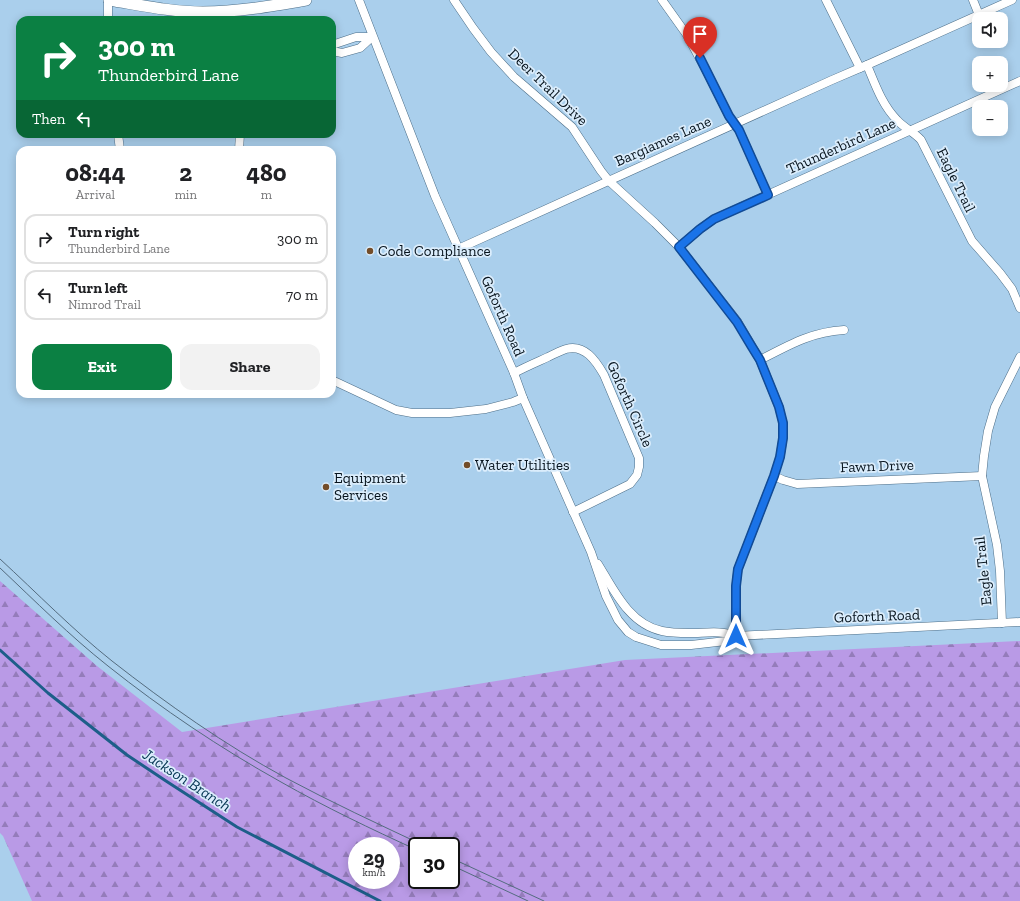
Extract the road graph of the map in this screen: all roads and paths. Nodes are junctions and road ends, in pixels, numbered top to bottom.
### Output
1 (109, 0) edge
2 (306, 0) edge
3 (359, 0) edge
4 (454, 0) edge
5 (662, 0) edge
6 (826, 0) edge
7 (973, 0) edge
8 (1012, 0) edge
9 (278, 2) edge
10 (978, 12) edge
11 (986, 12) edge
12 (108, 16) edge
13 (972, 18) edge
14 (372, 37) junction
15 (336, 44) edge
16 (336, 52) edge
17 (864, 67) junction
18 (1020, 81) edge
19 (735, 124) junction
20 (910, 131) junction
21 (609, 181) junction
22 (768, 195) junction
23 (679, 247) junction
24 (458, 249) junction
25 (1020, 308) edge
26 (844, 330) dead end
27 (1020, 357) edge
28 (760, 360) junction
29 (514, 373) junction
30 (336, 382) edge
31 (523, 398) junction
32 (774, 476) junction
33 (982, 476) junction
34 (573, 512) junction
35 (590, 552) junction
36 (1020, 622) edge
37 (1002, 623) junction
38 (736, 636) junction

1 - 9 street
1 - 12 street
2 - 9 street
3 - 14 street, Goforth Road
4 - 21 street, Deer Trail Drive
5 - 19 street
6 - 17 street, Eagle Trail
7 - 10 street
8 - 11 street, Bargiames Lane
13 - 17 street, Bargiames Lane
14 - 15 street
14 - 16 street
14 - 24 street, Goforth Road
17 - 19 street, Bargiames Lane
17 - 20 street, Eagle Trail
18 - 20 street, Thunderbird Lane
19 - 21 street, Bargiames Lane
19 - 22 street
20 - 22 street, Thunderbird Lane
20 - 25 street, Eagle Trail
21 - 23 street, Deer Trail Drive
21 - 24 street, Bargiames Lane
22 - 23 street, Thunderbird Lane
23 - 28 street, Deer Trail Drive
24 - 29 street, Goforth Road
26 - 28 street
27 - 33 street, Eagle Trail
28 - 32 street, Deer Trail Drive
29 - 31 street, Goforth Road
29 - 34 street, Goforth Circle
30 - 31 street
31 - 34 street, Goforth Road
32 - 33 street, Fawn Drive
32 - 38 street, Deer Trail Drive
33 - 37 street, Eagle Trail
34 - 35 street, Goforth Road
35 - 38 street, Goforth Road
35 - 38 street, Goforth Road
36 - 37 street, Goforth Road
37 - 38 street, Goforth Road

